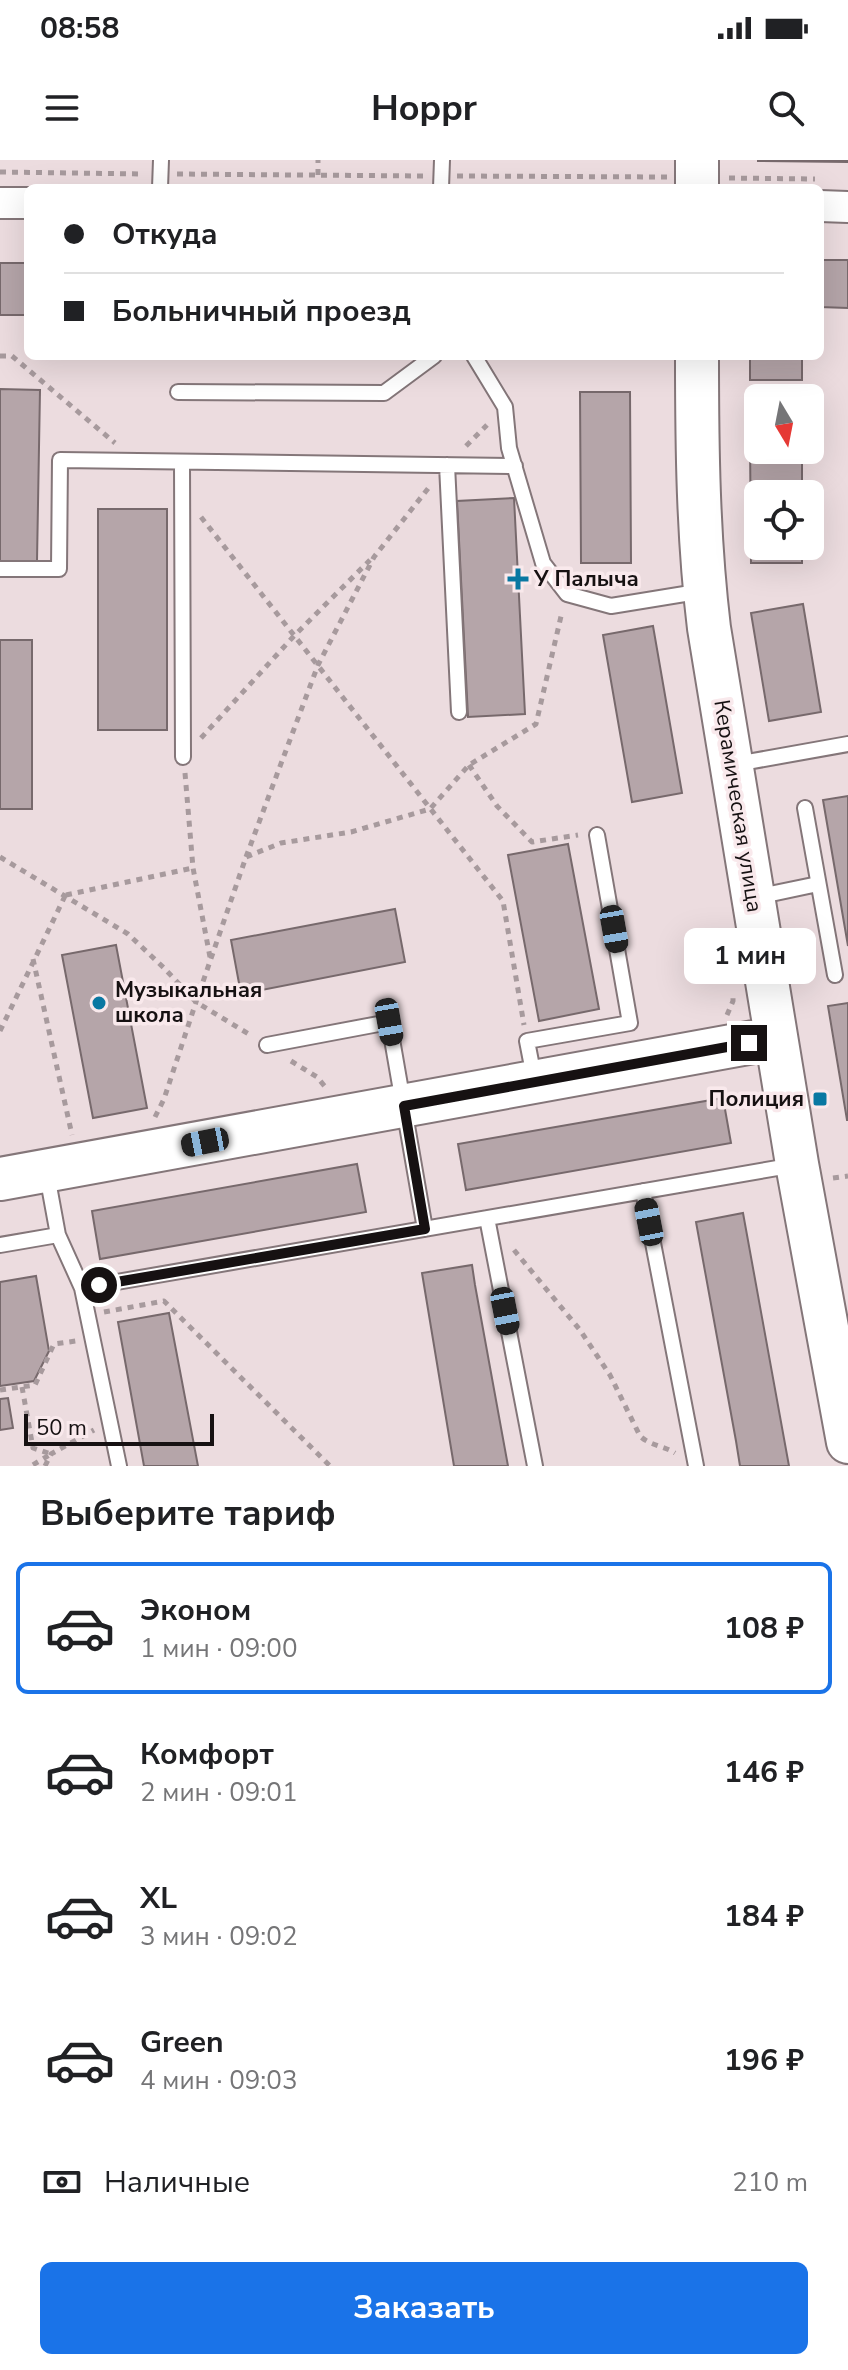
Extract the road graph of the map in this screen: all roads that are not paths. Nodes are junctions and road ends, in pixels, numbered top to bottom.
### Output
1 (161, 160) edge
2 (442, 160) edge
3 (697, 160) edge
4 (160, 184) edge
5 (441, 184) edge
6 (697, 184) edge
7 (0, 203) edge
8 (24, 203) edge
9 (824, 206) edge
10 (848, 207) edge
11 (429, 360) edge
12 (476, 360) edge
13 (697, 360) edge
14 (178, 392) dead end
15 (182, 462) junction
16 (447, 465) junction
17 (515, 466) junction
18 (0, 569) edge
19 (705, 591) junction
20 (459, 712) dead end
21 (848, 744) edge
22 (183, 757) road end
23 (732, 764) junction
24 (805, 808) dead end
25 (591, 835) road end
26 (818, 884) junction
27 (753, 897) junction
28 (835, 975) dead end
29 (776, 1038) junction
30 (267, 1045) road end
31 (535, 1082) junction
32 (404, 1106) junction
33 (61, 1159) junction
34 (815, 1171) junction
35 (0, 1179) edge
36 (643, 1191) junction
37 (487, 1218) junction
38 (425, 1229) junction
39 (58, 1235) junction
40 (0, 1245) edge
41 (82, 1288) junction
42 (841, 1366) edge
43 (848, 1442) edge
44 (119, 1466) edge
45 (535, 1466) edge
46 (696, 1466) edge

1 - 4 lane
2 - 5 lane
3 - 6 main road
7 - 8 street
9 - 10 street
11 - 14 lane
12 - 17 lane
13 - 19 main road, Керамическая улица
15 - 16 lane
15 - 18 lane
15 - 22 lane
16 - 17 lane
16 - 20 lane
17 - 19 lane
19 - 23 main road, Керамическая улица
21 - 23 lane
23 - 27 main road, Керамическая улица
24 - 26 lane
25 - 31 lane
26 - 27 lane
26 - 28 lane
27 - 29 main road, Керамическая улица
29 - 31 main road
29 - 34 main road, Керамическая улица
30 - 32 lane
31 - 32 main road
32 - 33 main road
32 - 38 lane
33 - 35 main road
33 - 39 lane
34 - 36 lane
34 - 42 main road, Керамическая улица
36 - 37 lane
36 - 46 lane
37 - 38 lane
37 - 45 lane
38 - 41 lane
39 - 40 lane
39 - 41 lane
41 - 44 lane
42 - 43 main road, Керамическая улица

